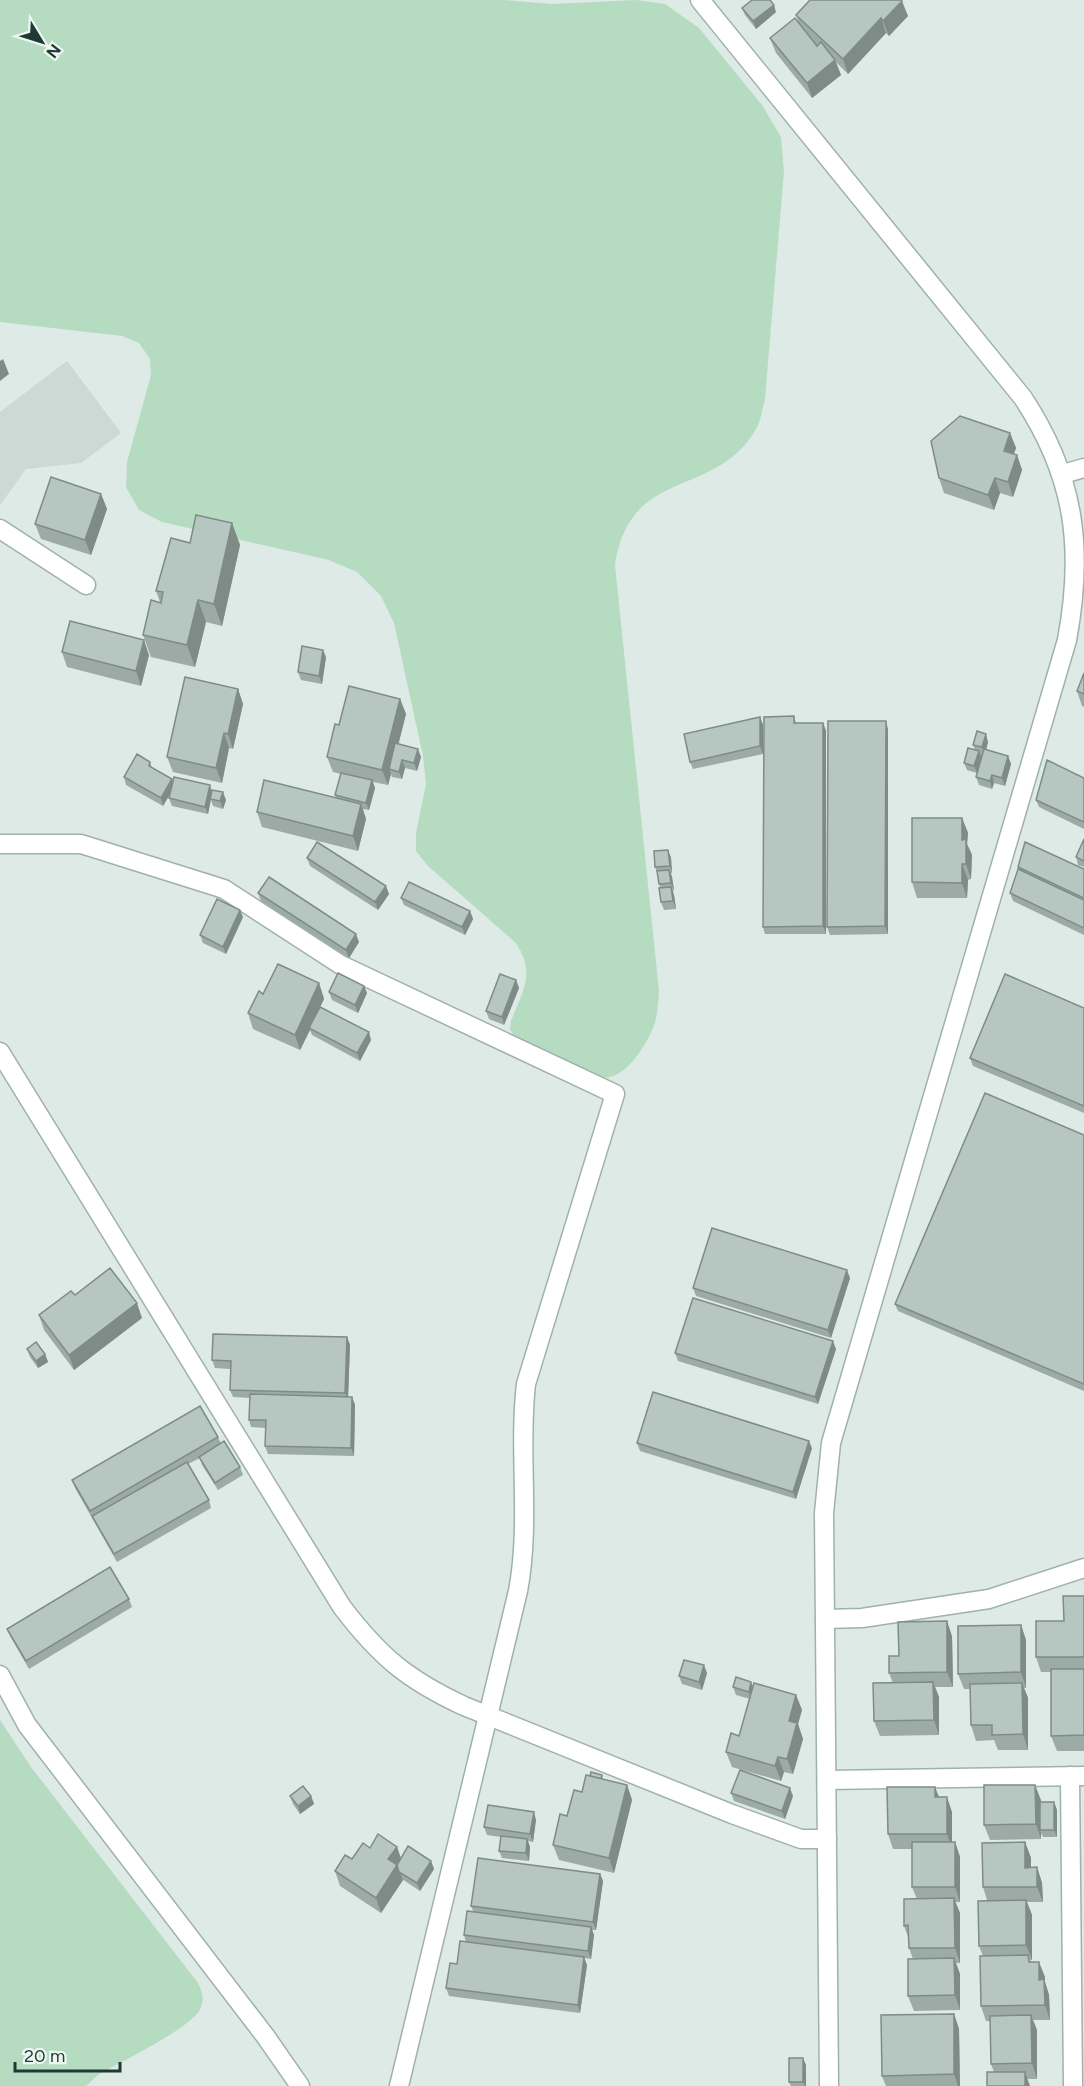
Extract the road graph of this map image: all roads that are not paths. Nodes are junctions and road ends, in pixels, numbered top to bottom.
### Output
1 (700, 0) edge
2 (1084, 468) edge
3 (1063, 474) junction
4 (0, 529) edge
5 (86, 585) dead end
6 (0, 844) edge
7 (0, 1052) edge
8 (1084, 1568) edge
9 (825, 1619) junction
10 (0, 1675) edge
11 (488, 1716) junction
12 (1077, 1776) edge
13 (826, 1779) junction
14 (827, 1839) junction
15 (300, 2086) edge
16 (399, 2086) edge
17 (829, 2086) edge
18 (1073, 2086) edge

1 - 3 street
2 - 3 street
3 - 9 street
4 - 5 street
6 - 11 street
7 - 11 street
8 - 9 street
9 - 13 street
10 - 15 street
11 - 14 street
11 - 16 street
12 - 13 street
12 - 18 street
13 - 14 street
14 - 17 street

